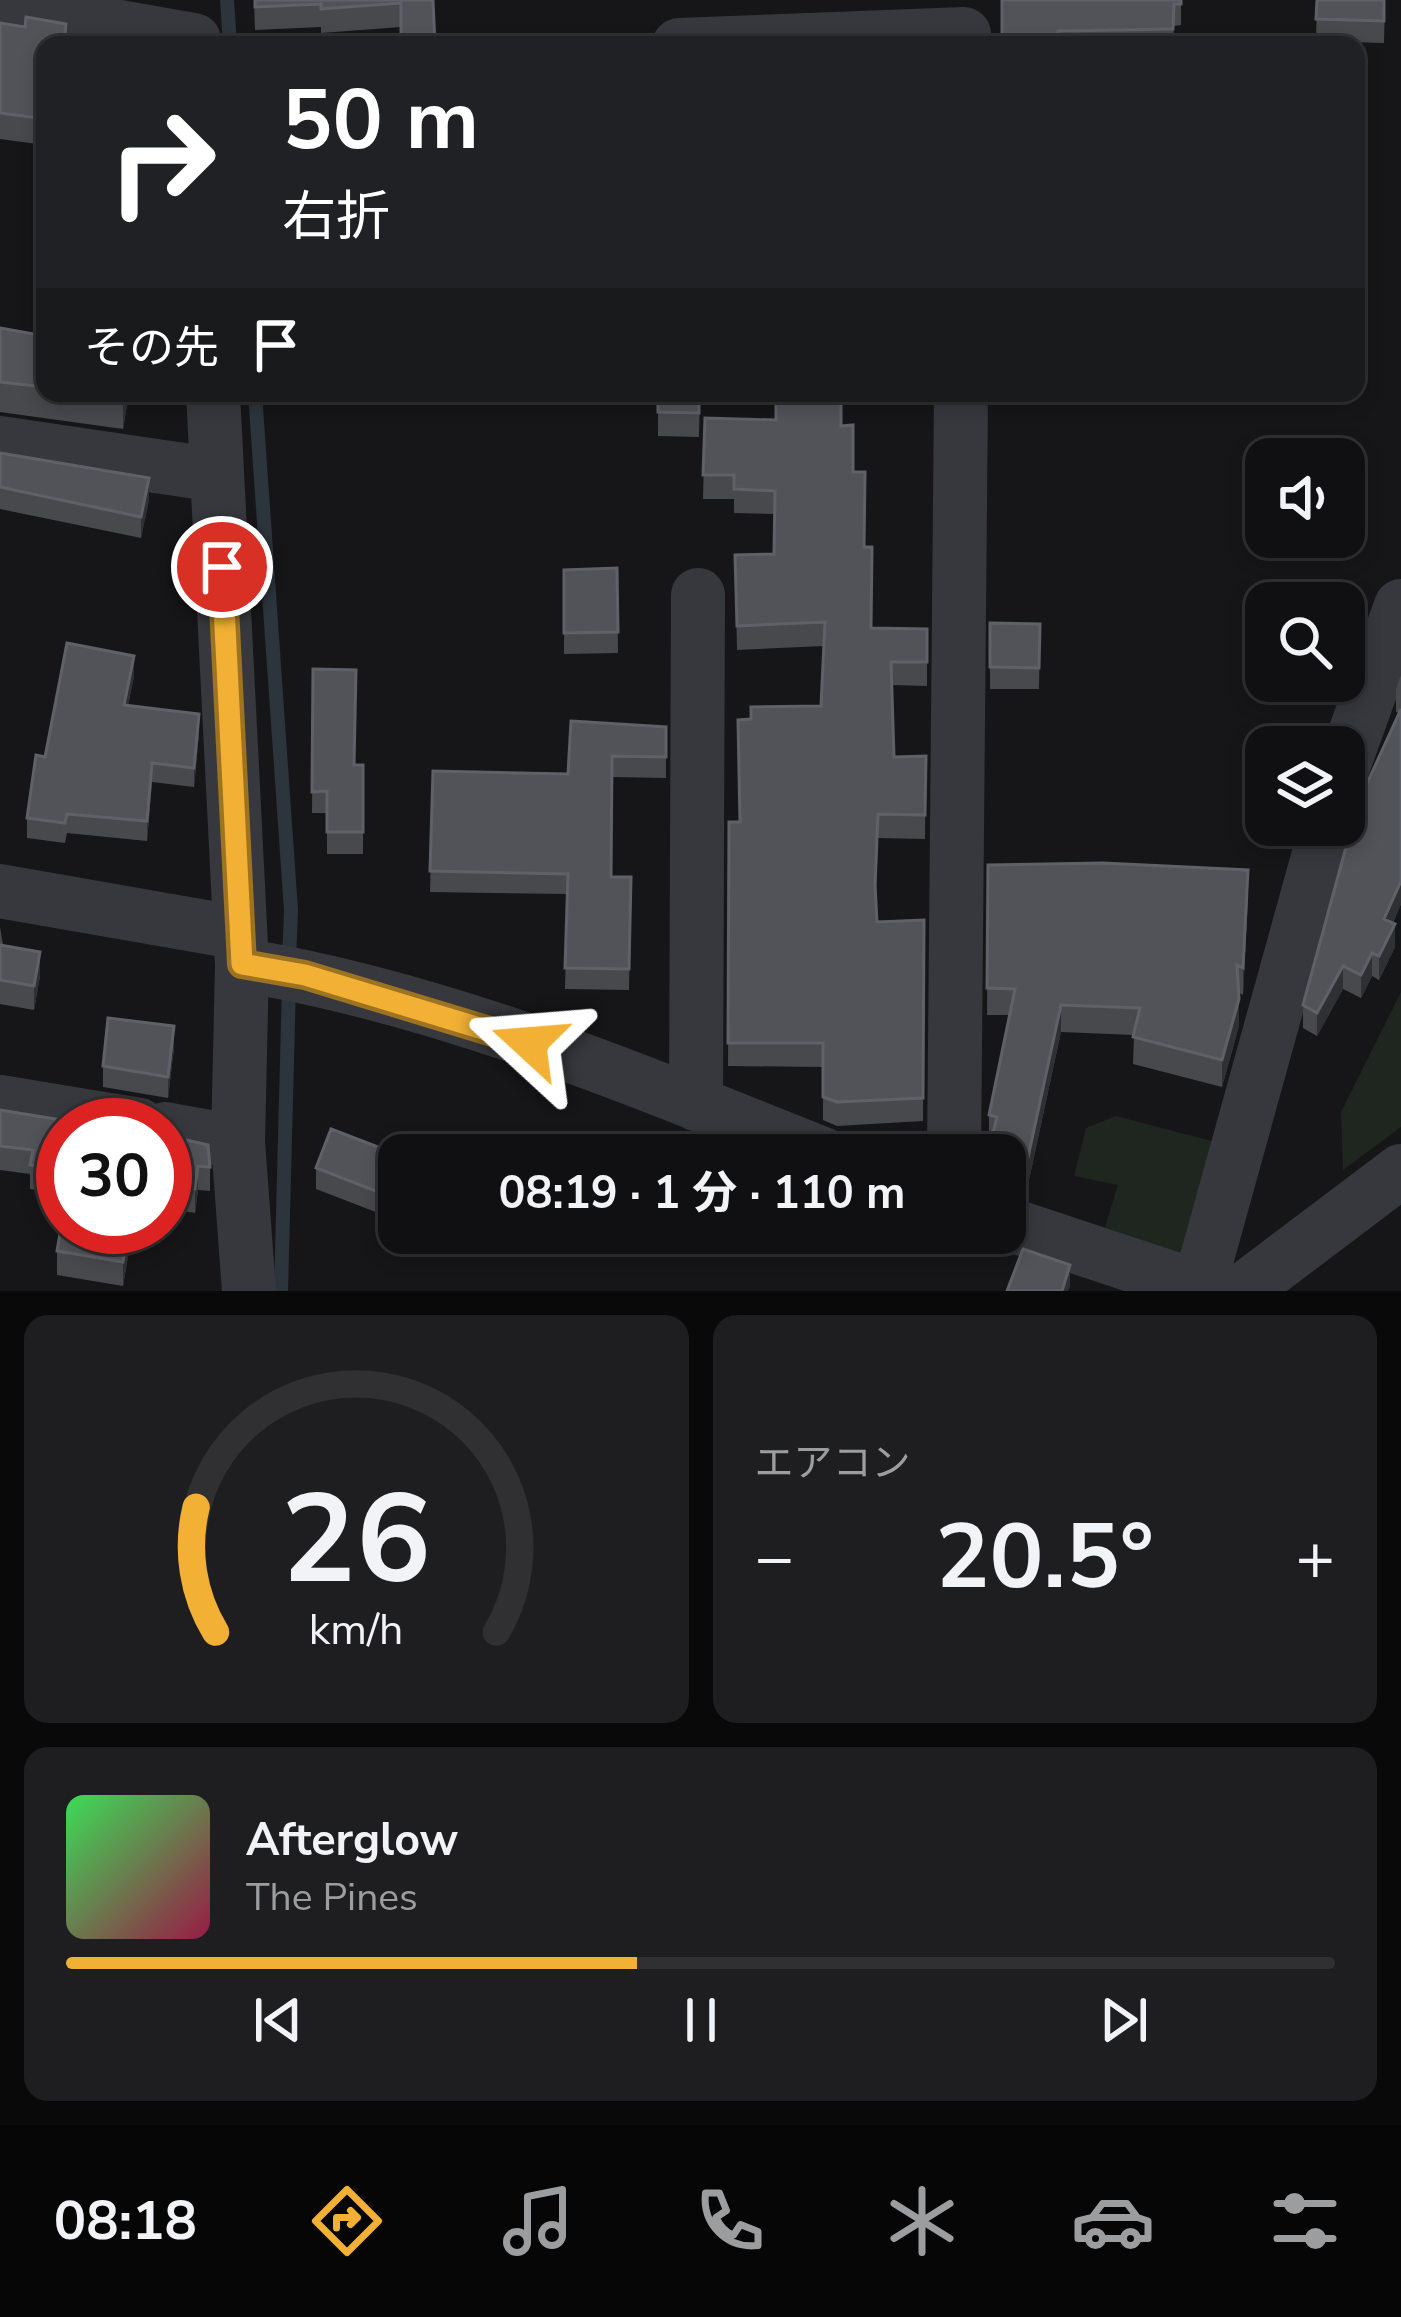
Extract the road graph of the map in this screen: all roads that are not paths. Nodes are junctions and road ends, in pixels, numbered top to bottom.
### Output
1 (0, 6) edge
2 (965, 26) edge
3 (193, 28) edge
4 (814, 36) edge
5 (214, 402) edge
6 (961, 402) edge
7 (0, 443) edge
8 (218, 475) junction
9 (698, 595) dead end
10 (1401, 606) edge
11 (1358, 726) edge
12 (1322, 846) edge
13 (0, 891) edge
14 (265, 961) junction
15 (0, 1102) edge
16 (697, 1104) junction
17 (36, 1108) edge
18 (192, 1134) edge
19 (772, 1134) edge
20 (954, 1134) edge
21 (238, 1142) junction
22 (1401, 1171) edge
23 (1026, 1230) edge
24 (1217, 1290) edge
25 (249, 1291) edge

1 - 3 street
2 - 4 street
5 - 8 street
6 - 20 street
7 - 8 street
8 - 14 street
9 - 16 street
10 - 11 street
12 - 24 street
13 - 14 street
14 - 16 street
14 - 21 street
15 - 17 street
16 - 19 street
18 - 21 street
21 - 25 street
22 - 24 street
23 - 24 street

